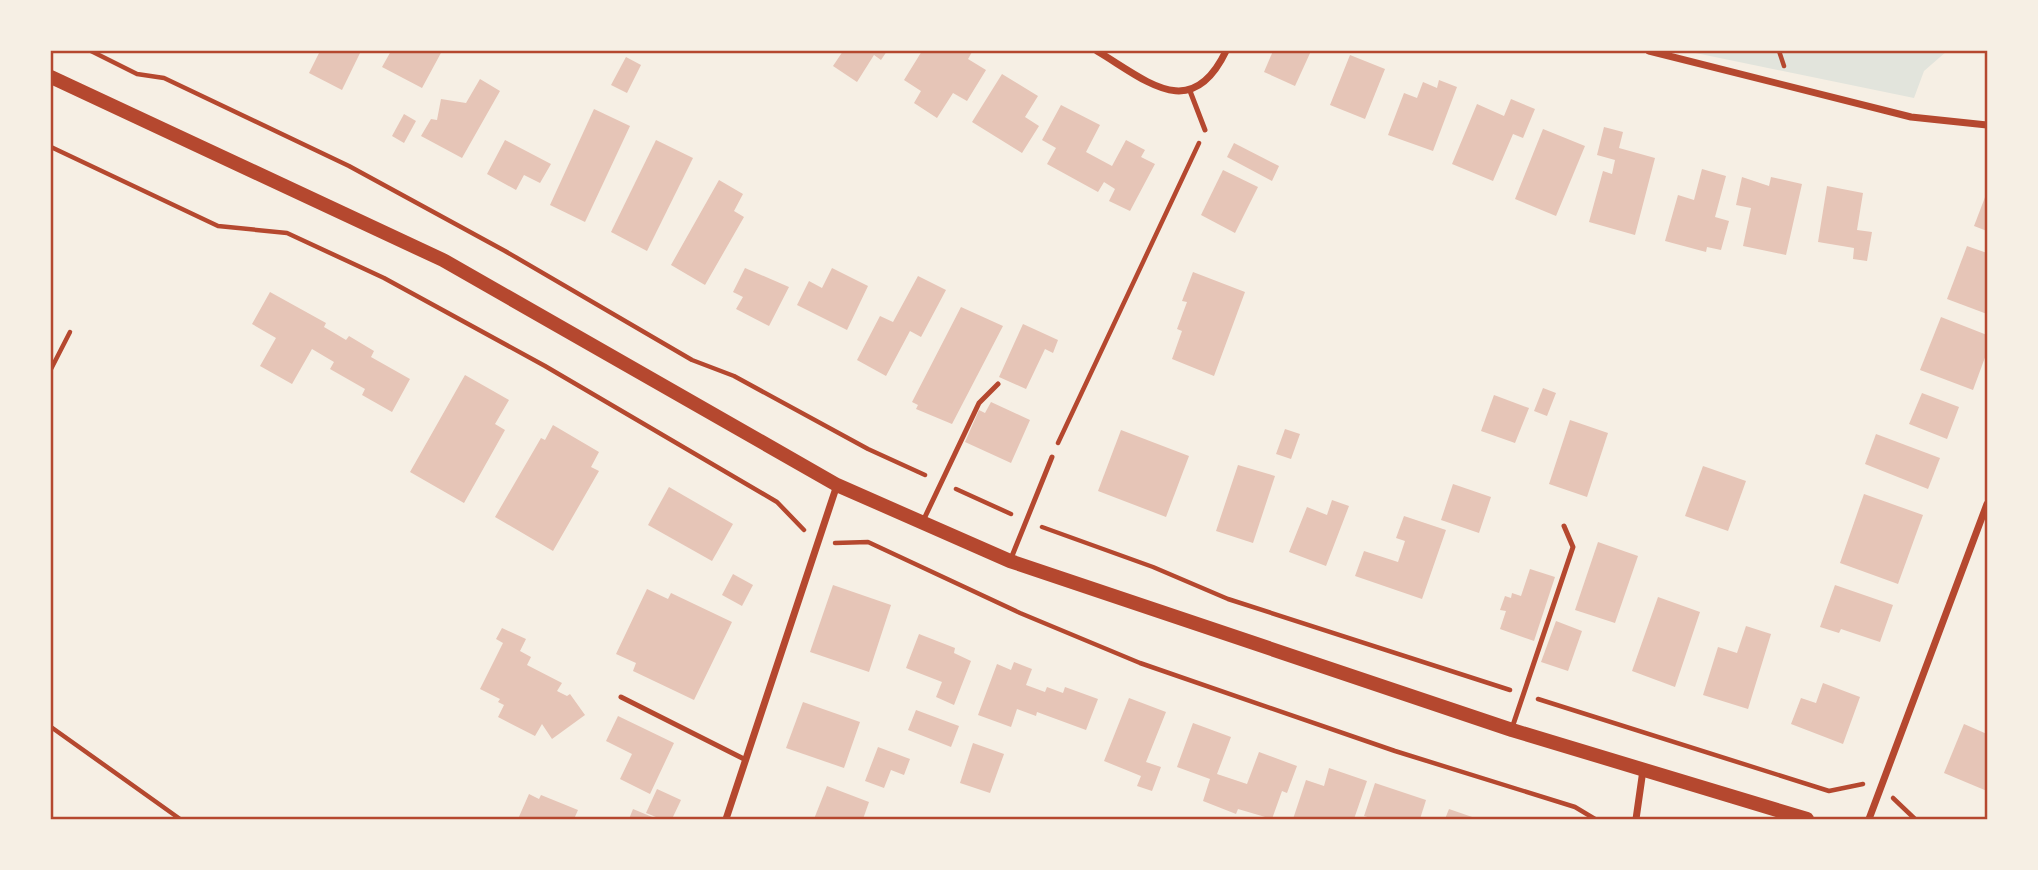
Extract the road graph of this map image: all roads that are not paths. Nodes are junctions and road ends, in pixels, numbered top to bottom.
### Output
1 (1097, 51) edge
2 (1226, 51) edge
3 (1649, 51) edge
4 (51, 77) edge
5 (1190, 91) junction
6 (1987, 125) edge
7 (1205, 130) road end
8 (998, 384) dead end
9 (1052, 457) road end
10 (838, 485) junction
11 (1987, 504) edge
12 (923, 523) junction
13 (1564, 526) dead end
14 (1010, 561) junction
15 (621, 697) dead end
16 (1512, 730) junction
17 (746, 760) junction
18 (1643, 769) junction
19 (726, 819) edge
20 (1636, 819) edge
21 (1807, 819) edge
22 (1869, 819) edge

1 - 5 street
2 - 5 street
3 - 6 street
4 - 10 main road
5 - 7 lane
8 - 12 lane
9 - 14 lane
10 - 12 main road
10 - 17 street
11 - 22 street
12 - 14 main road
13 - 16 lane
14 - 16 main road
15 - 17 lane
16 - 18 main road
17 - 19 street
18 - 20 street
18 - 21 main road

